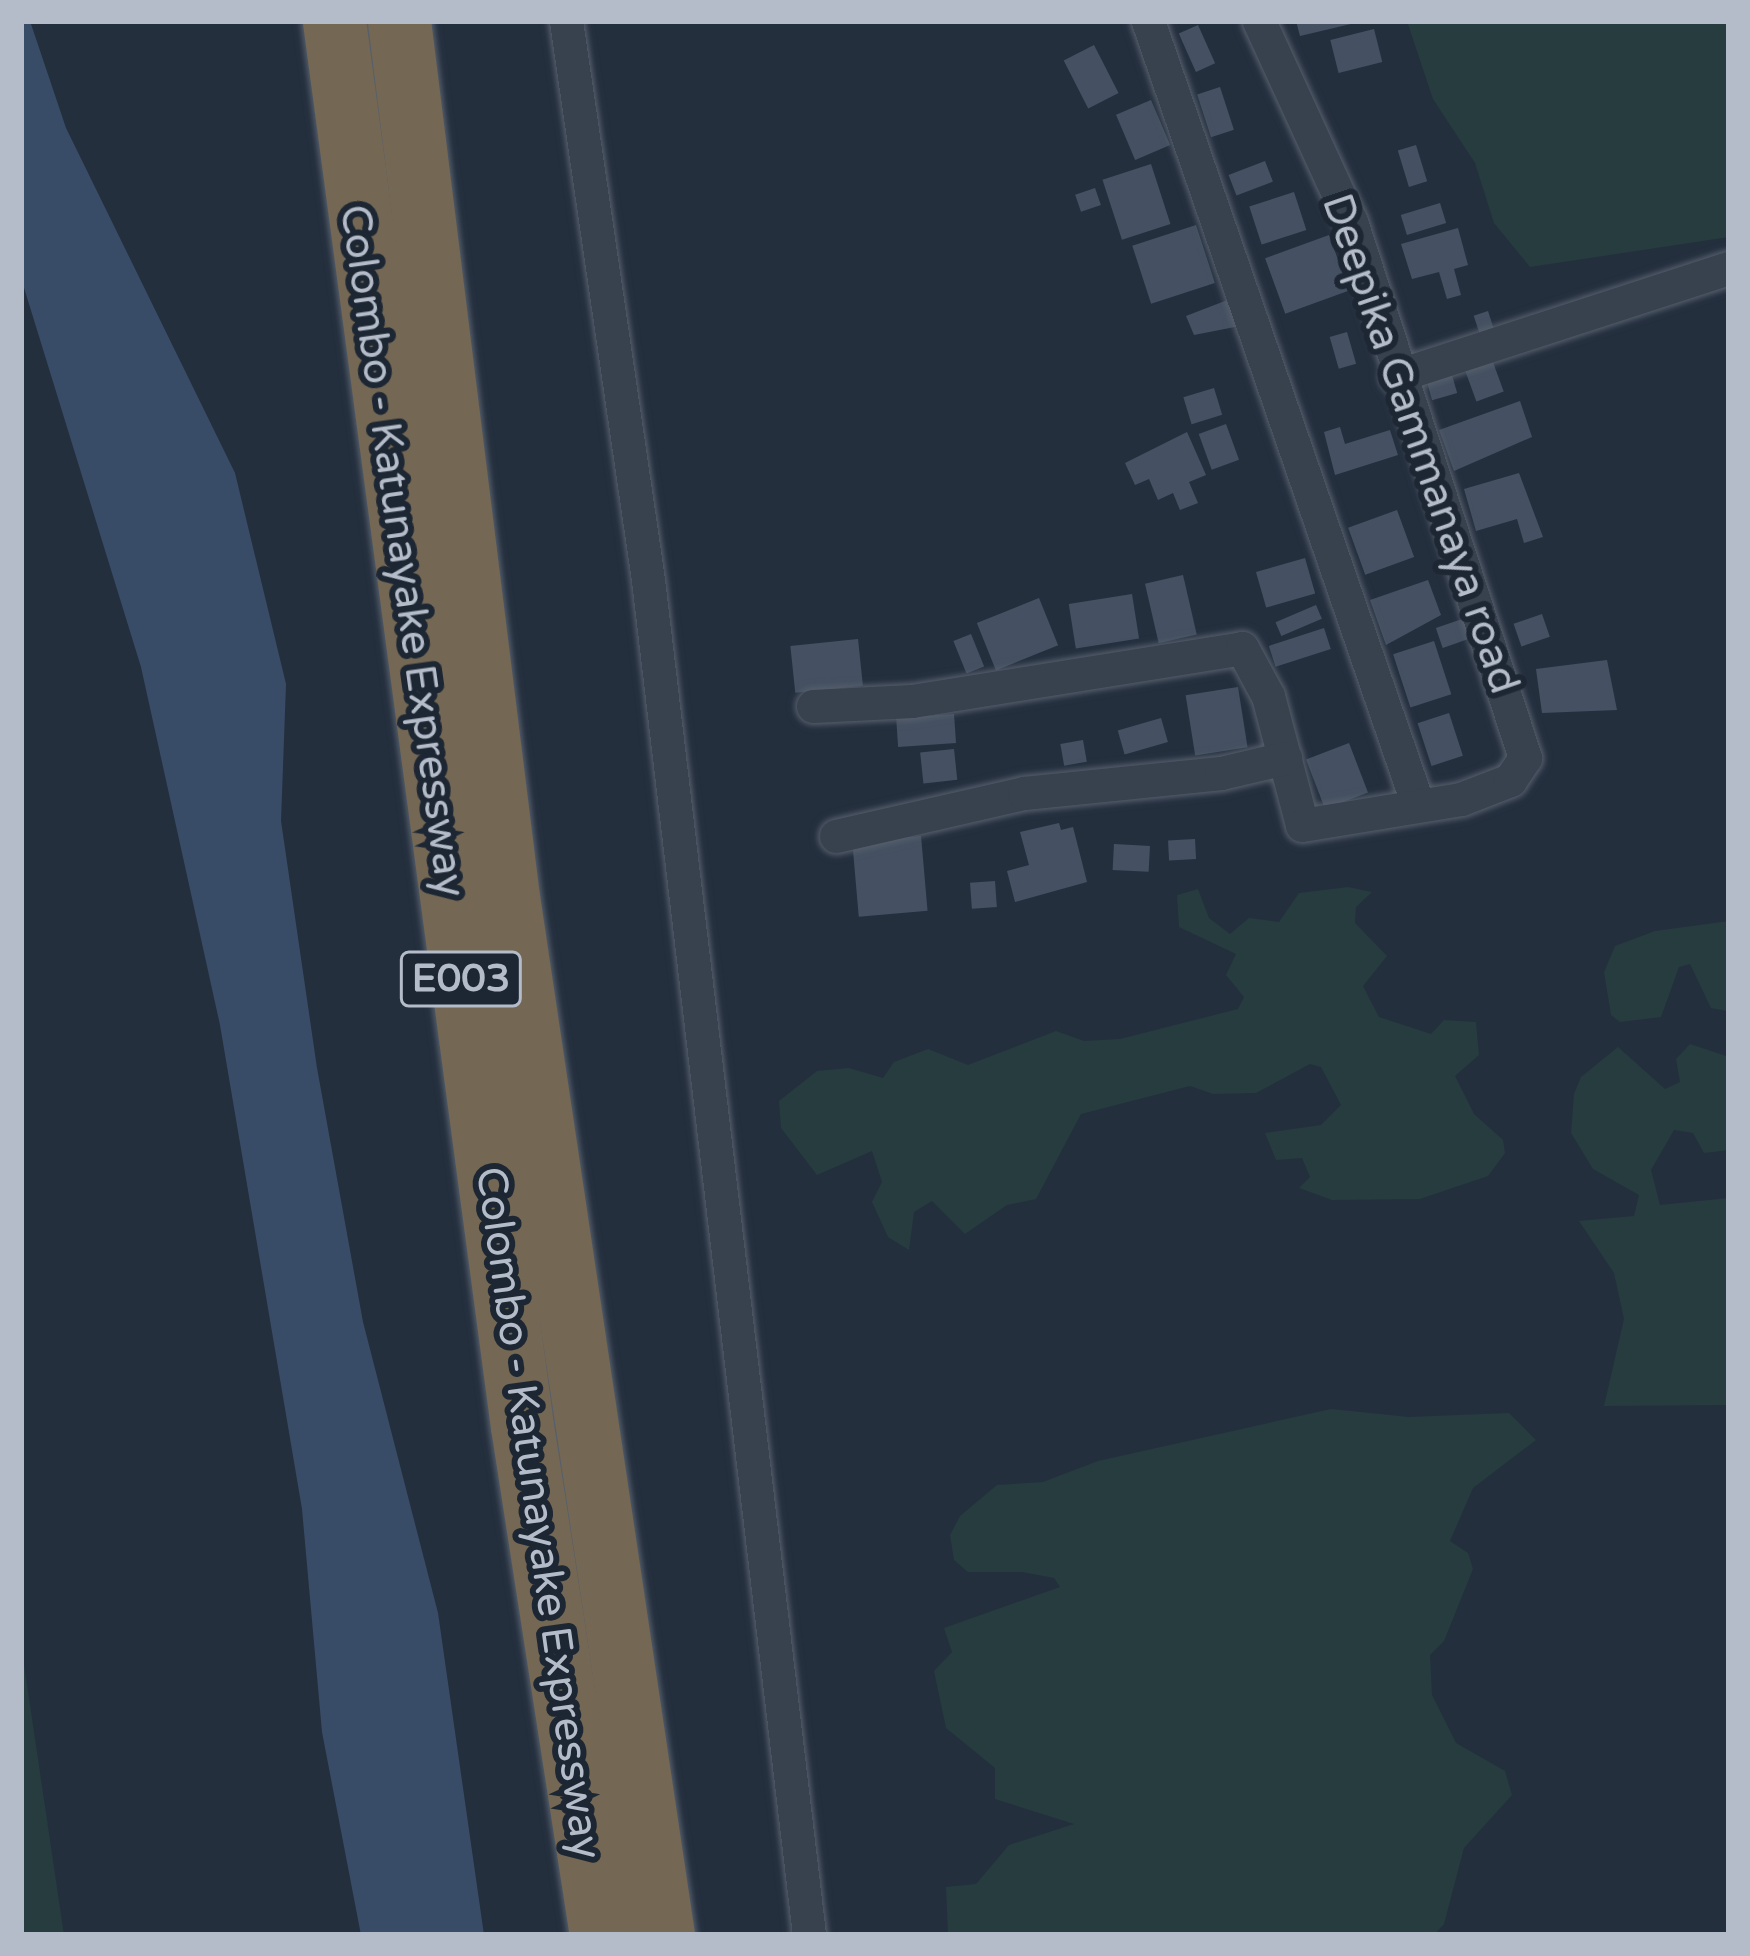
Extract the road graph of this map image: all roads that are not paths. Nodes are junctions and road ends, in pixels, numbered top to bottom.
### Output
1 (334, 21) edge
2 (399, 21) edge
3 (566, 21) edge
4 (1148, 21) edge
5 (1259, 21) edge
6 (1729, 268) edge
7 (1396, 376) junction
8 (813, 706) dead end
9 (1285, 758) junction
10 (1418, 805) junction
11 (836, 836) dead end
12 (601, 1935) edge
13 (663, 1935) edge
14 (809, 1935) edge

1 - 12 highway, Colombo - Katunayake Expressway / E003
2 - 13 highway, Colombo - Katunayake Expressway / E003
3 - 14 street
4 - 10 street
5 - 7 street, Deepika Gammanaya road
6 - 7 street
7 - 10 street, Deepika Gammanaya road
8 - 9 street, Deepika Gammanaya road
9 - 10 street, Deepika Gammanaya road
9 - 11 street

